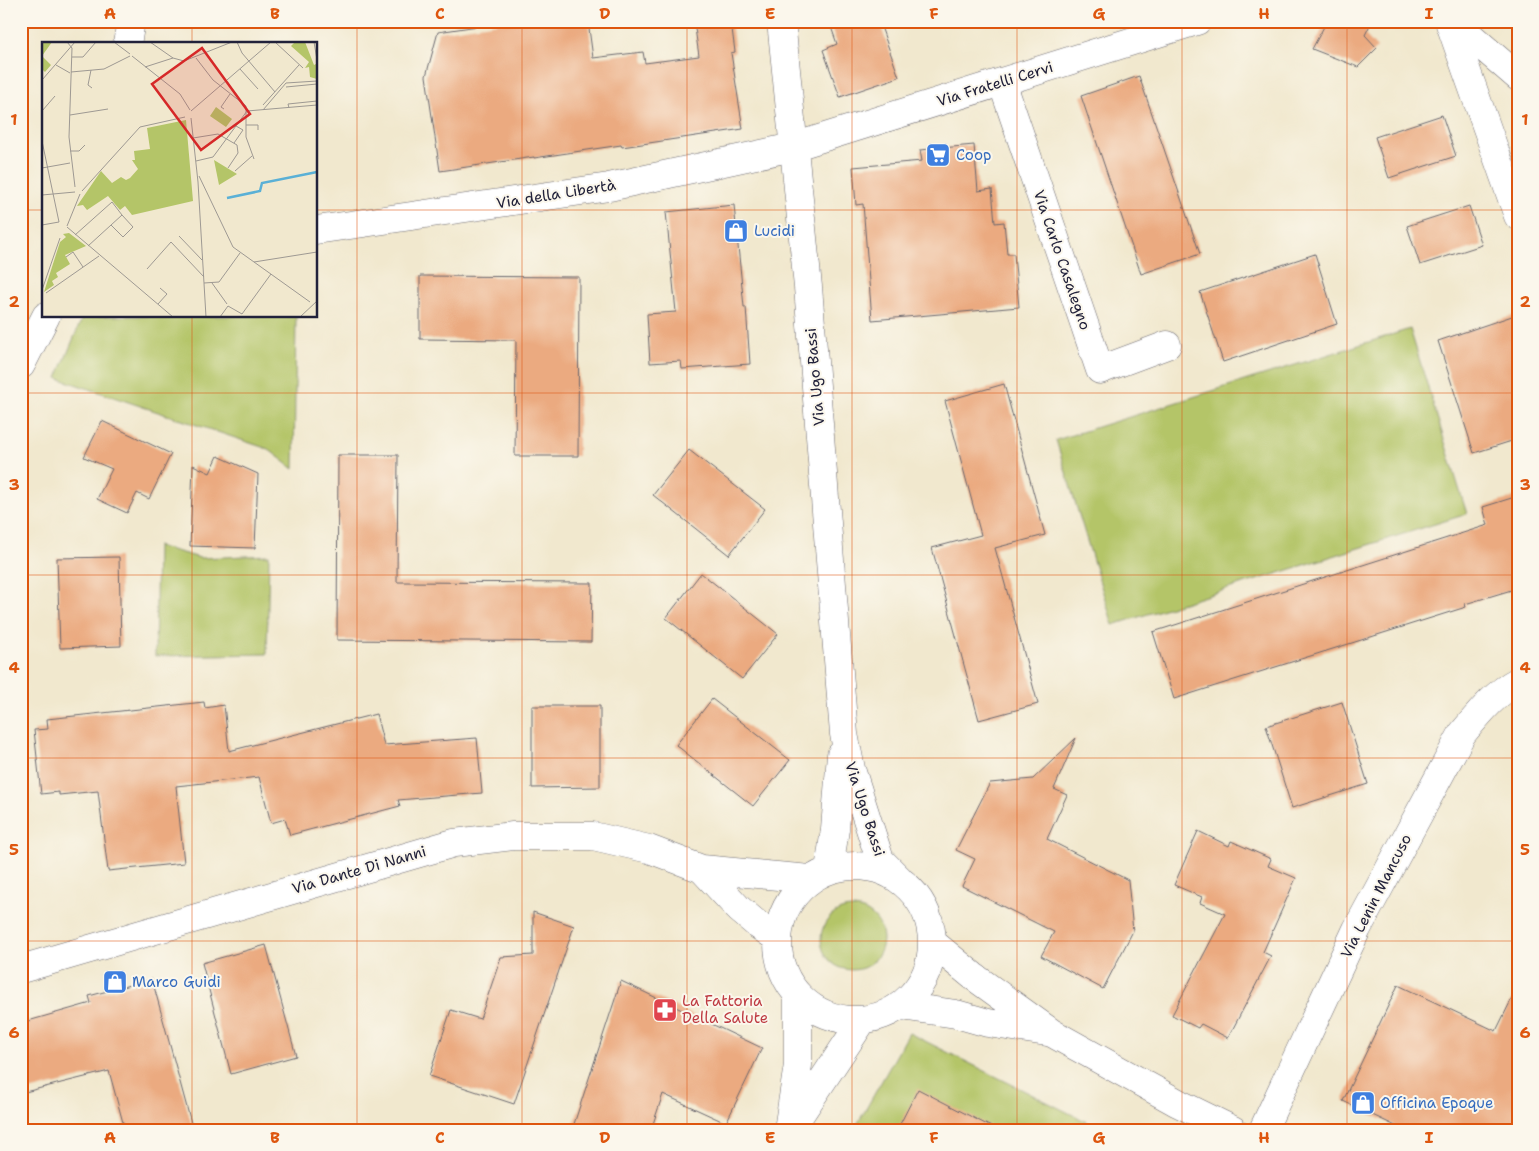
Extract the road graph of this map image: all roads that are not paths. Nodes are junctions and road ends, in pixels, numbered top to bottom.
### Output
1 (132, 21) edge
2 (781, 21) edge
3 (1197, 21) edge
4 (1448, 21) edge
5 (1453, 21) edge
6 (127, 42) edge
7 (1518, 77) edge
8 (1002, 82) junction
9 (793, 147) junction
10 (1518, 216) edge
11 (318, 230) edge
12 (45, 318) edge
13 (1167, 345) dead end
14 (21, 365) edge
15 (1518, 682) edge
16 (844, 734) junction
17 (702, 869) junction
18 (819, 874) junction
19 (899, 879) junction
20 (777, 938) junction
21 (933, 943) junction
22 (21, 969) edge
23 (798, 997) junction
24 (901, 1006) junction
25 (862, 1021) junction
26 (1052, 1033) junction
27 (789, 1130) edge
28 (1233, 1130) edge
29 (1263, 1130) edge

1 - 6 street
2 - 9 street, Via Ugo Bassi
3 - 8 street, Via Fratelli Cervi
4 - 10 street
5 - 7 street
8 - 9 street, Via Fratelli Cervi
8 - 13 street, Via Carlo Casalegno
9 - 11 street, Via della Libertà
9 - 16 street, Via Ugo Bassi
12 - 14 street
15 - 29 street, Via Lenin Mancuso
16 - 18 street, Via Ugo Bassi
16 - 19 street, Via Ugo Bassi
17 - 18 street, Via Dante Di Nanni
17 - 20 street, Via Dante Di Nanni
17 - 22 street, Via Dante Di Nanni
18 - 19 street
18 - 20 street
19 - 21 street
20 - 23 street
21 - 24 street
21 - 26 street
23 - 25 street
23 - 27 street
24 - 25 street
24 - 26 street
25 - 27 street
26 - 28 street

